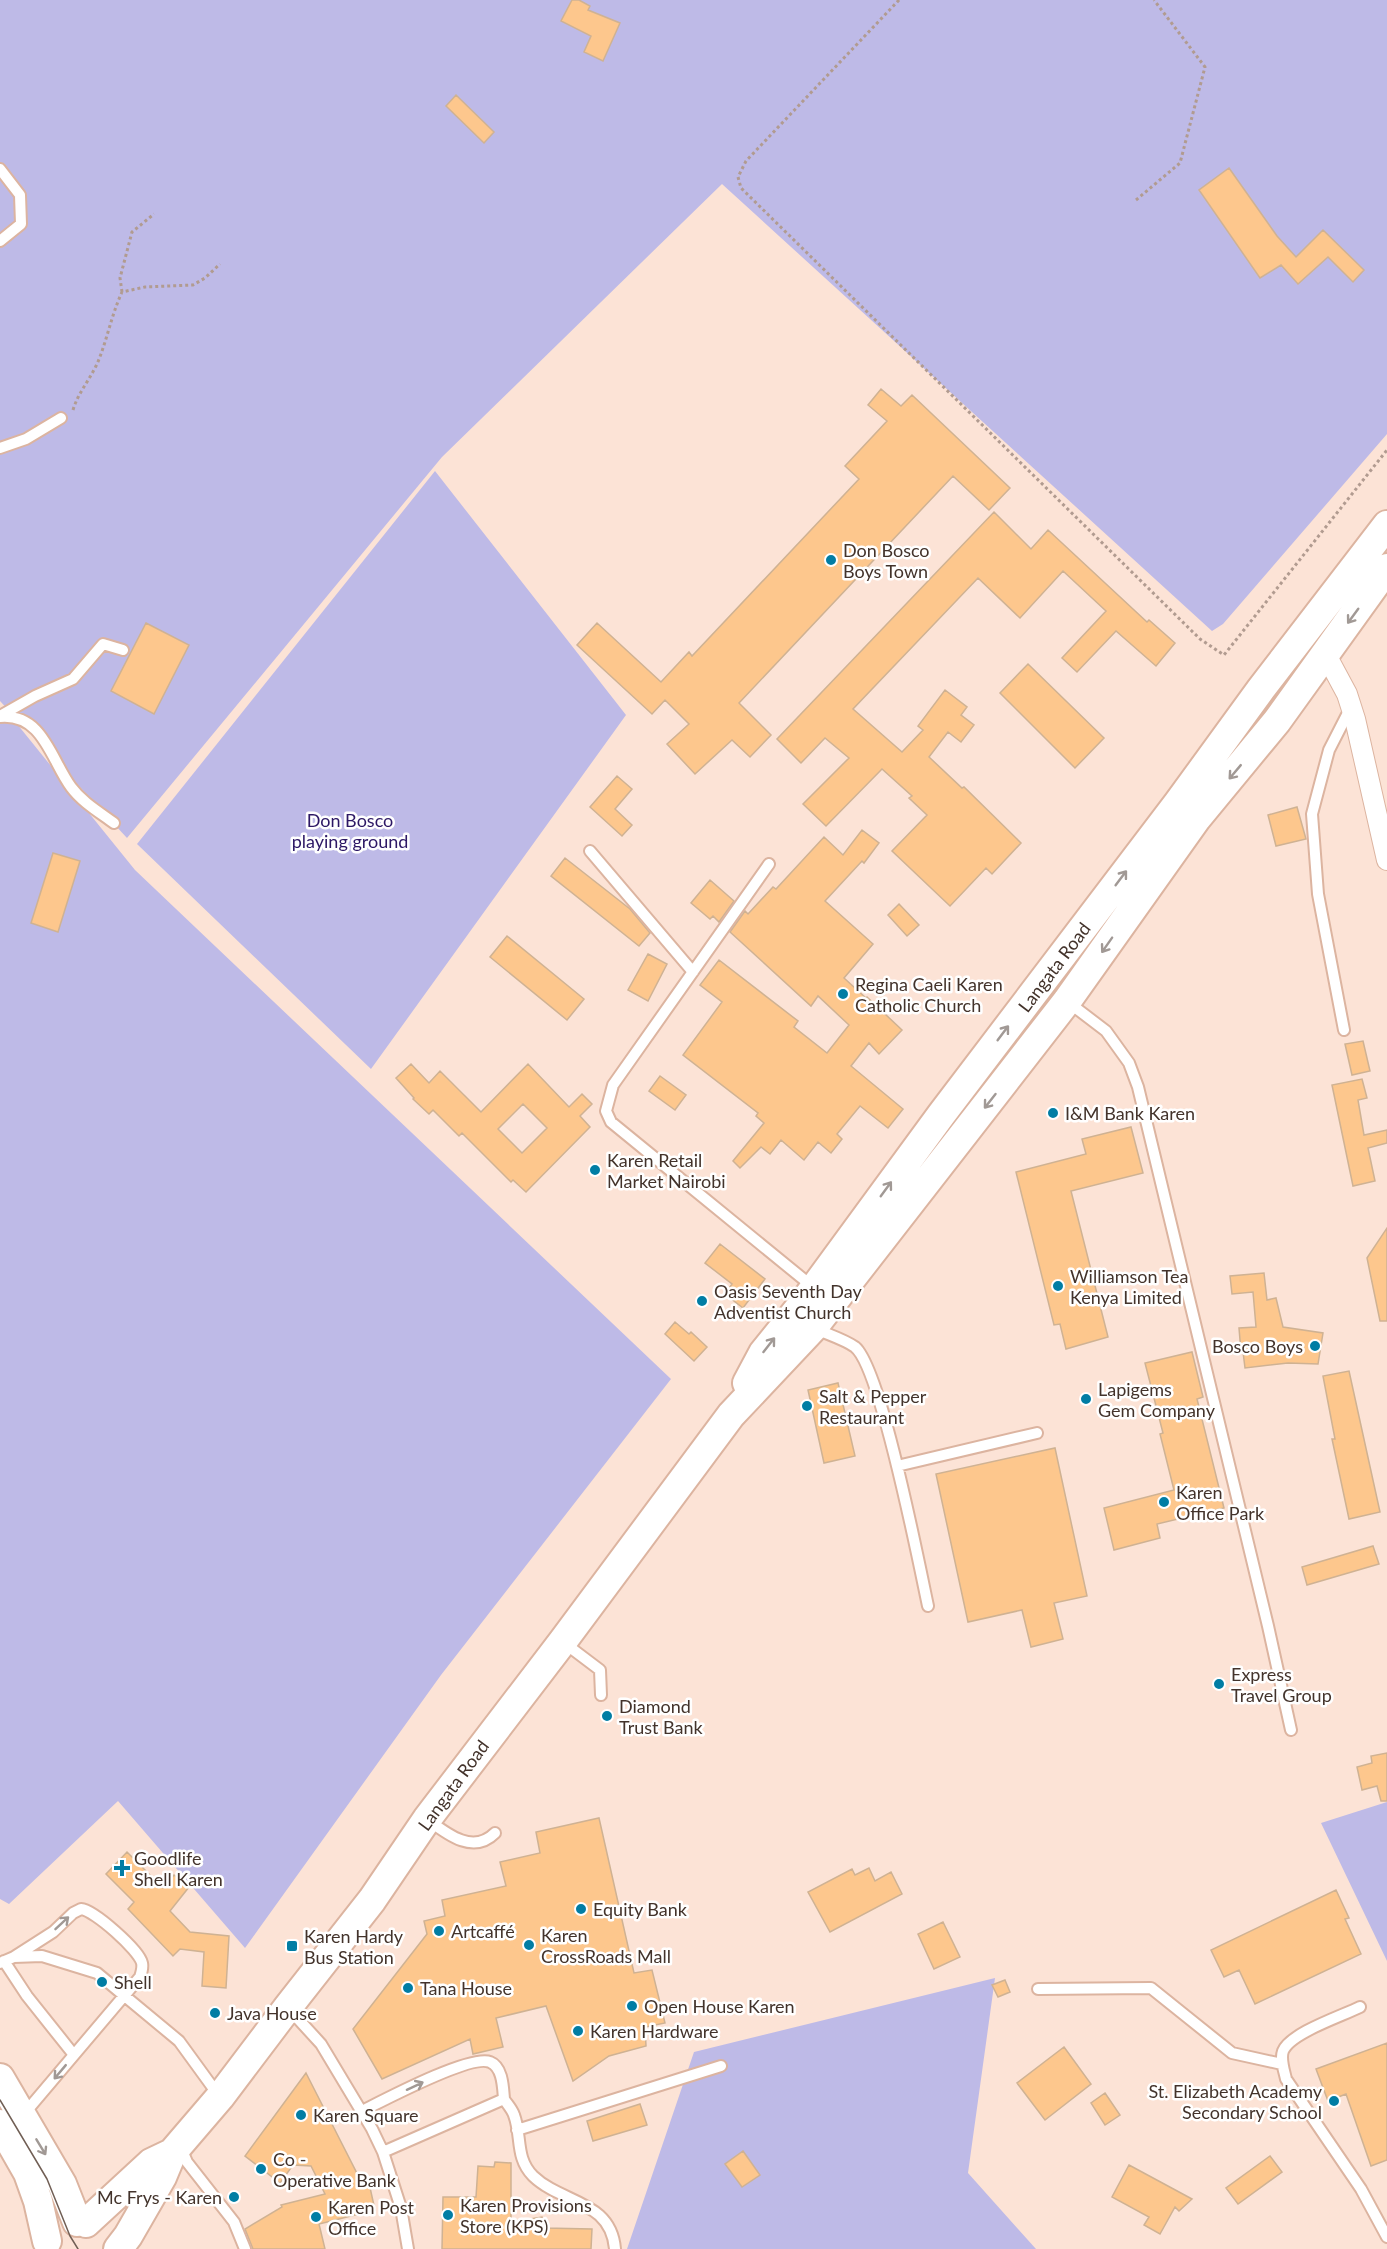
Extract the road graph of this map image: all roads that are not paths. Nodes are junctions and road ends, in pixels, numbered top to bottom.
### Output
1 (0, 169) edge
2 (0, 241) edge
3 (61, 418) road end
4 (0, 448) edge
5 (1387, 525) edge
6 (1387, 568) edge
7 (123, 650) dead end
8 (1326, 653) junction
9 (1351, 707) junction
10 (0, 717) edge
11 (114, 824) dead end
12 (590, 851) dead end
13 (1387, 860) edge
14 (769, 864) dead end
15 (693, 972) junction
16 (1067, 1001) junction
17 (1344, 1030) dead end
18 (813, 1288) junction
19 (813, 1328) junction
20 (731, 1415) junction
21 (1037, 1433) dead end
22 (897, 1466) junction
23 (928, 1606) dead end
24 (563, 1641) junction
25 (601, 1695) dead end
26 (1291, 1730) dead end
27 (427, 1819) junction
28 (495, 1833) dead end
29 (6, 1960) edge
30 (1038, 1989) dead end
31 (125, 1996) junction
32 (288, 2007) junction
33 (1360, 2007) dead end
34 (74, 2055) junction
35 (1282, 2064) junction
36 (721, 2066) dead end
37 (0, 2079) edge
38 (220, 2097) junction
39 (504, 2099) junction
40 (362, 2111) junction
41 (11, 2120) edge
42 (518, 2130) junction
43 (176, 2149) junction
44 (383, 2152) junction
45 (81, 2223) junction
46 (1387, 2237) edge
47 (45, 2245) edge
48 (117, 2249) edge
49 (245, 2249) edge
50 (408, 2249) edge
51 (615, 2249) edge

1 - 2 lane
3 - 4 lane
18 -> 5 main road, Langata Road
6 -> 8 main road, Langata Road
7 - 10 lane
8 - 9 street
8 -> 16 main road, Langata Road
9 - 13 street
9 - 17 lane
10 - 11 lane
12 - 15 lane
14 - 15 lane
15 - 18 lane
16 -> 19 main road, Langata Road
16 - 26 lane
20 -> 18 main road, Langata Road
19 - 20 main road, Langata Road
19 - 22 lane
20 - 24 main road, Langata Road
21 - 22 lane
22 - 23 lane
24 - 25 lane
24 - 27 main road, Langata Road
27 - 28 lane
27 - 32 main road, Langata Road
29 - 31 lane
29 -> 31 lane
29 - 34 lane
30 - 35 lane
31 - 34 lane
31 - 38 lane
32 - 38 main road, Langata Road
32 - 40 lane
33 - 35 lane
34 -> 41 lane
35 - 46 lane
36 - 42 lane
37 - 41 main road
38 - 43 main road, Langata Road
40 -> 39 lane
39 - 42 lane
39 - 44 lane
40 - 44 lane
41 -> 45 main road
41 - 47 main road
42 - 51 lane
43 - 45 main road
43 - 48 main road
43 - 49 lane
44 - 50 lane
45 - 47 main road
45 - 48 main road

